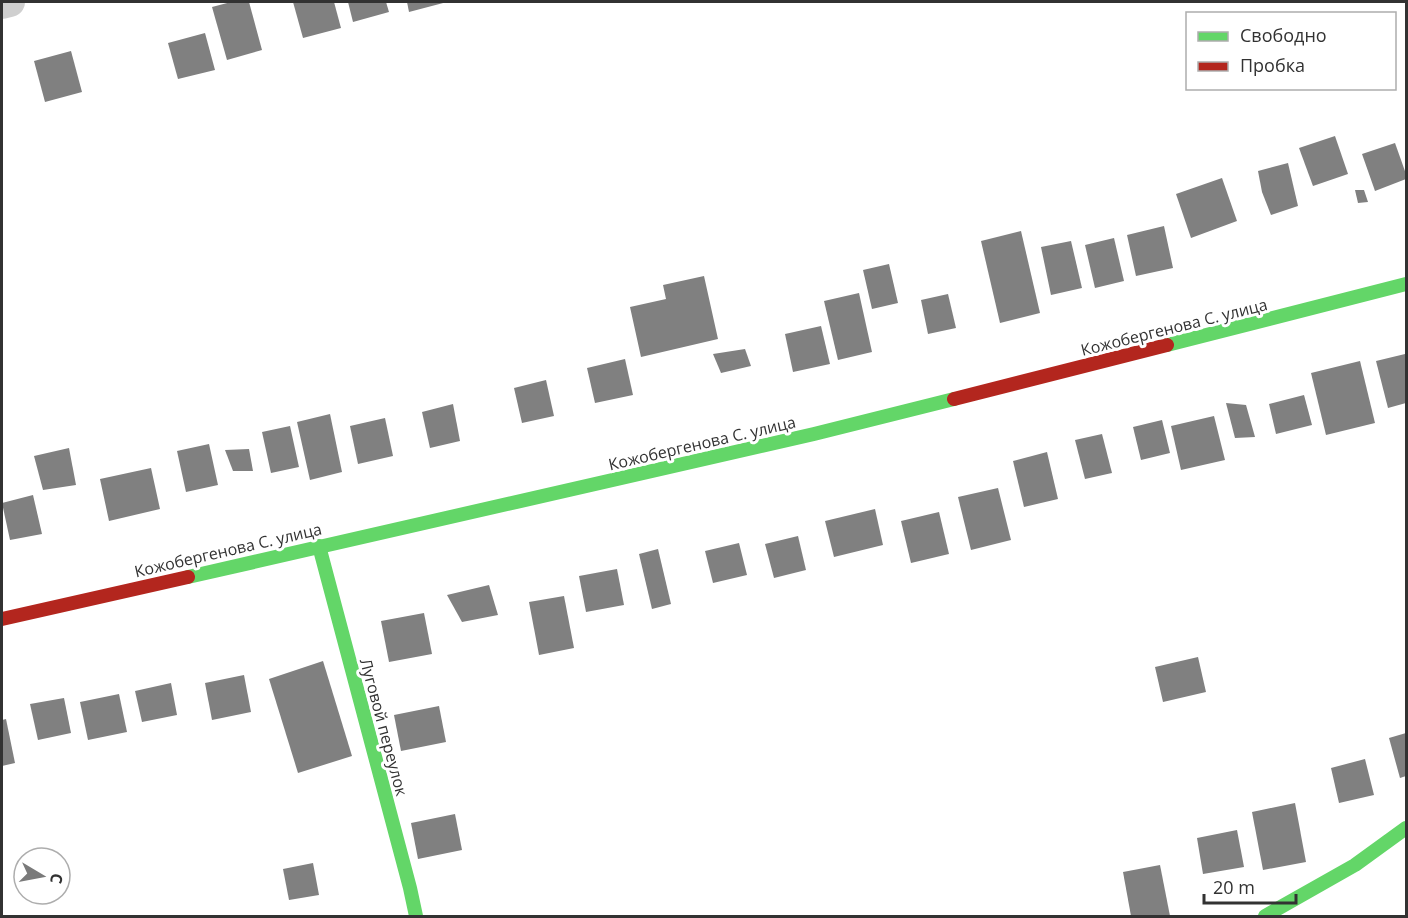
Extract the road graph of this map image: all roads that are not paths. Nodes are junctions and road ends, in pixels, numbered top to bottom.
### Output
1 (10, 2) edge
2 (2, 4) edge
3 (1407, 284) edge
4 (319, 546) junction
5 (2, 619) edge
6 (1407, 828) edge
7 (416, 916) edge
8 (1265, 916) edge

1 - 2 street
3 - 4 main road, Кожобергенова С. улица
4 - 5 main road, Кожобергенова С. улица
4 - 7 main road, Луговой переулок
6 - 8 main road

